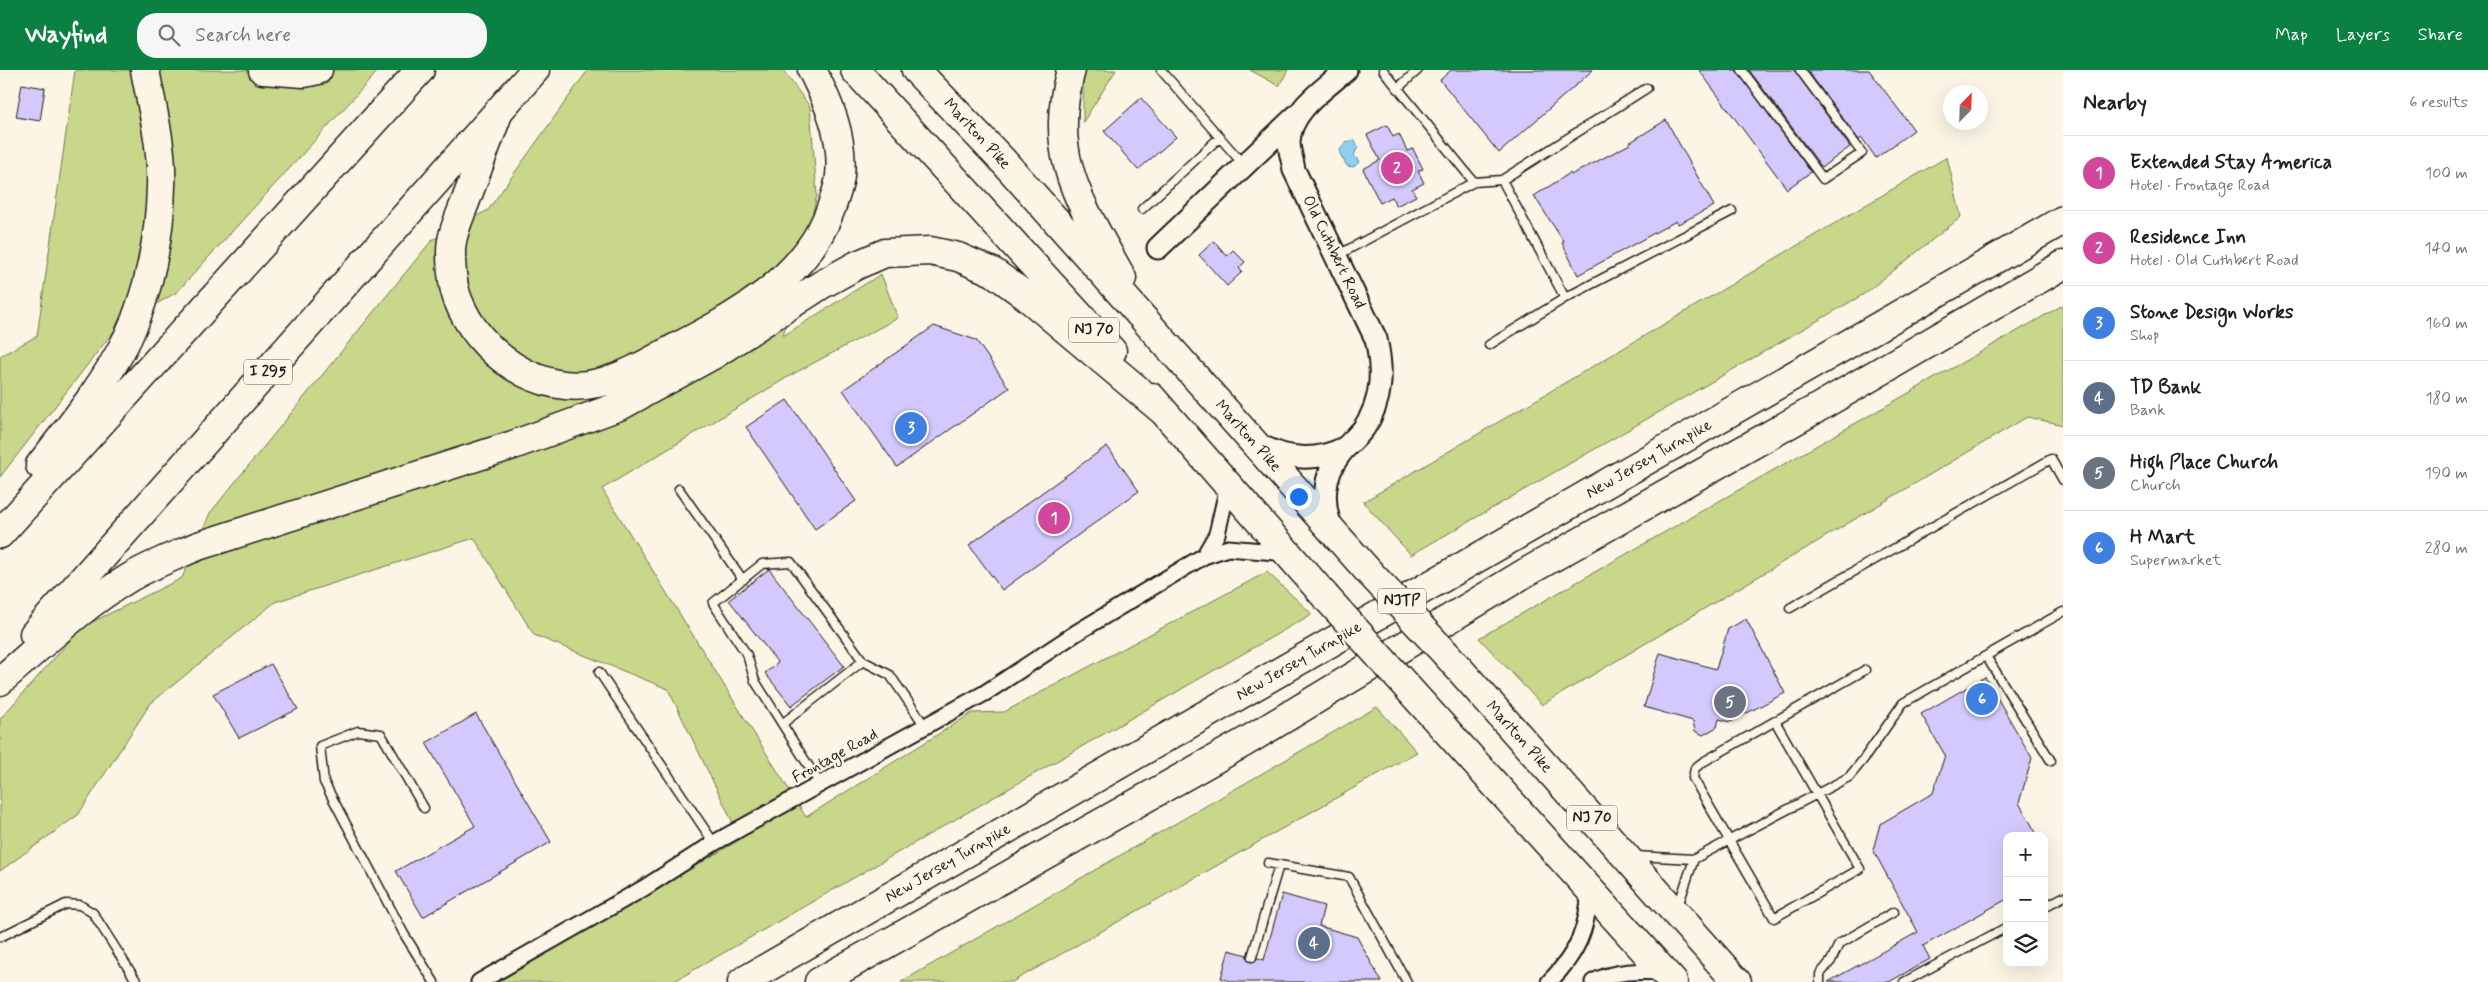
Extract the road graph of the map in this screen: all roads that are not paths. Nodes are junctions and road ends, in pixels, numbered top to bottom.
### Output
1 (145, 70) edge
2 (263, 70) edge
3 (318, 70) edge
4 (420, 70) edge
5 (535, 70) edge
6 (812, 70) edge
7 (855, 70) edge
8 (916, 70) edge
9 (1071, 70) edge
10 (1161, 70) edge
11 (1346, 70) edge
12 (1383, 70) edge
13 (1418, 70) edge
14 (1742, 70) edge
15 (1800, 70) edge
16 (1398, 88) junction
17 (1647, 88) dead end
18 (499, 111) junction
19 (1300, 112) junction
20 (1220, 137) junction
21 (1244, 165) junction
22 (1502, 180) junction
23 (1474, 182) junction
24 (1142, 209) dead end
25 (1732, 211) dead end
26 (2063, 220) edge
27 (1158, 248) dead end
28 (1336, 256) junction
29 (2063, 266) edge
30 (1565, 298) junction
31 (1144, 319) junction
32 (1489, 345) dead end
33 (1162, 411) junction
34 (1247, 435) junction
35 (1346, 447) junction
36 (2063, 480) edge
37 (1228, 486) junction
38 (679, 490) dead end
39 (0, 516) edge
40 (0, 534) edge
41 (1335, 535) junction
42 (1288, 554) junction
43 (1204, 556) junction
44 (742, 580) junction
45 (1790, 608) dead end
46 (2063, 612) edge
47 (1986, 656) junction
48 (863, 661) junction
49 (1865, 670) dead end
50 (0, 672) edge
51 (600, 672) dead end
52 (0, 681) edge
53 (1775, 721) junction
54 (782, 724) junction
55 (925, 726) junction
56 (2051, 761) dead end
57 (820, 784) junction
58 (1817, 794) junction
59 (424, 808) dead end
60 (1729, 840) junction
61 (714, 843) junction
62 (1625, 856) junction
63 (1694, 859) junction
64 (1268, 863) dead end
65 (1279, 865) junction
66 (1590, 890) junction
67 (2063, 896) edge
68 (2048, 905) edge
69 (1894, 912) dead end
70 (1676, 913) junction
71 (2003, 929) edge
72 (0, 937) edge
73 (1252, 956) dead end
74 (1669, 977) edge
75 (136, 982) edge
76 (434, 982) edge
77 (479, 982) edge
78 (742, 982) edge
79 (819, 982) edge
80 (1407, 982) edge
81 (1549, 982) edge
82 (1593, 982) edge
83 (1737, 982) edge
84 (1820, 982) edge
85 (1904, 982) edge

1 - 39 highway
2 - 3 highway
4 - 40 highway
5 - 18 highway, I 295
6 - 18 highway
7 - 33 highway, NJ 70
8 - 31 highway, Marlton Pike / NJ 70
9 - 31 highway
10 - 20 lane
11 - 19 street, Old Cuthbert Road
12 - 16 lane
13 - 16 lane
14 - 15 lane
16 - 23 lane
17 - 22 lane
18 - 50 highway, I 295
19 - 21 street
19 - 28 street, Old Cuthbert Road
20 - 21 lane
20 - 24 lane
21 - 27 street
22 - 23 lane
22 - 30 lane
23 - 28 lane
25 - 30 lane
26 - 78 highway, New Jersey Turnpike / NJTP
28 - 35 street, Old Cuthbert Road
29 - 79 highway, NJTP
30 - 32 lane
31 - 34 highway, Marlton Pike / NJ 70
33 - 37 highway, NJ 70
33 - 52 highway
34 - 35 street, Old Cuthbert Road
34 - 41 highway, Marlton Pike / NJ 70
35 - 41 street, Old Cuthbert Road
36 - 45 lane
37 - 42 highway, NJ 70
37 - 43 street, Frontage Road
38 - 44 lane
41 - 62 highway, Marlton Pike / NJ 70, bridge
42 - 43 street, Frontage Road
42 - 66 highway, NJ 70, bridge
43 - 55 street, Frontage Road
44 - 48 lane
44 - 54 lane
46 - 47 lane
47 - 56 lane
47 - 58 lane
48 - 54 lane
48 - 55 lane
49 - 53 lane
51 - 61 lane
53 - 58 lane
53 - 60 lane
54 - 57 lane
55 - 57 street, Frontage Road
57 - 61 street, Frontage Road
58 - 60 lane
58 - 60 lane
59 - 76 lane
60 - 63 lane
61 - 77 street, Frontage Road
62 - 63 lane
62 - 70 highway, Marlton Pike / NJ 70
63 - 70 lane
64 - 65 lane
65 - 73 lane
65 - 80 lane
66 - 74 highway, NJ 70
66 - 81 street
67 - 68 lane
69 - 84 lane
70 - 83 highway, Marlton Pike / NJ 70
71 - 85 lane
72 - 75 lane
74 - 82 street

